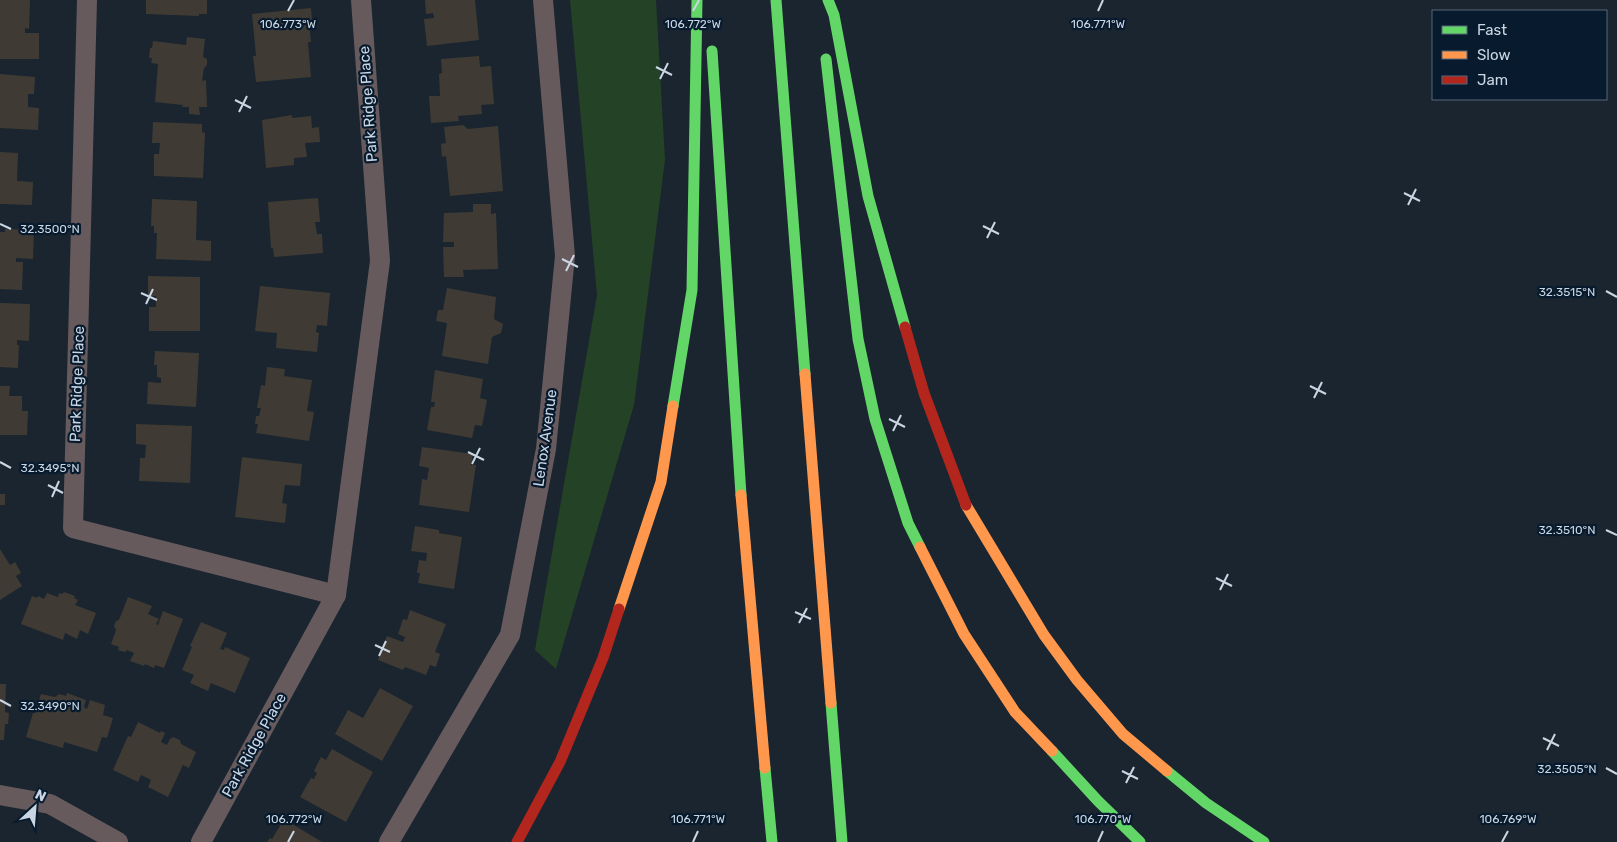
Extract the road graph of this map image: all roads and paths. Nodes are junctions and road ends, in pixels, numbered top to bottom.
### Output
1 (87, 0) edge
2 (361, 0) edge
3 (543, 0) edge
4 (697, 0) edge
5 (776, 0) edge
6 (824, 3) edge
7 (712, 39) dead end
8 (824, 46) dead end
9 (336, 595) junction
10 (0, 795) edge
11 (118, 842) edge
12 (201, 842) edge
13 (389, 842) edge
14 (517, 842) edge
15 (772, 842) edge
16 (842, 842) edge
17 (1140, 842) edge
18 (1264, 842) edge

1 - 9 street, Park Ridge Place
2 - 9 street, Park Ridge Place
3 - 13 street, Lenox Avenue
4 - 14 highway
5 - 16 highway
6 - 18 highway
7 - 15 highway
8 - 17 highway
9 - 12 street, Park Ridge Place
10 - 11 street

